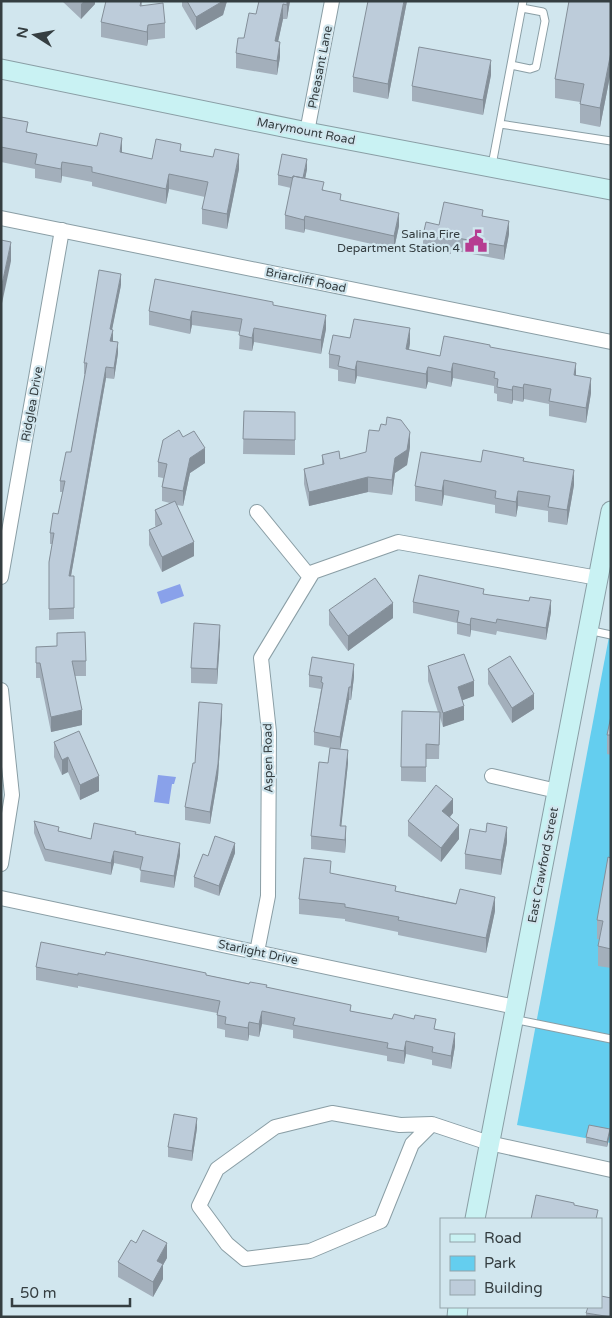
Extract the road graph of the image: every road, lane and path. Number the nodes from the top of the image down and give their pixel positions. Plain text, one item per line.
1 (332, 1) edge
2 (522, 4) edge
3 (511, 65) junction
4 (1, 69) edge
5 (500, 124) junction
6 (307, 132) junction
7 (611, 141) edge
8 (492, 167) junction
9 (611, 190) edge
10 (1, 218) edge
11 (62, 230) junction
12 (611, 342) edge
13 (611, 511) edge
14 (257, 512) dead end
15 (1, 577) edge
16 (310, 577) junction
17 (598, 578) junction
18 (588, 630) junction
19 (611, 635) edge
20 (1, 690) edge
21 (492, 776) dead end
22 (557, 791) junction
23 (1, 864) edge
24 (1, 898) edge
25 (258, 952) junction
26 (514, 1013) junction
27 (611, 1039) edge
28 (432, 1124) junction
29 (489, 1143) junction
30 (611, 1170) edge
31 (475, 1218) edge

1 - 6 street, Pheasant Lane
2 - 3 lane
2 - 3 lane
3 - 5 lane
4 - 6 street, Marymount Road
5 - 7 lane
5 - 8 lane
6 - 8 street, Marymount Road
8 - 9 street, Marymount Road
10 - 11 street, Briarcliff Road
11 - 12 street, Briarcliff Road
11 - 15 street, Ridglea Drive
13 - 17 street, East Crawford Street
14 - 16 street
16 - 17 street
16 - 25 street, Aspen Road
17 - 18 street, East Crawford Street
18 - 19 lane
18 - 22 street, East Crawford Street
20 - 23 street
21 - 22 street
22 - 26 street, East Crawford Street
24 - 25 street, Starlight Drive
25 - 26 street, Starlight Drive
26 - 27 lane
26 - 29 street, East Crawford Street
28 - 28 street
28 - 29 street
29 - 30 street
29 - 31 street, East Crawford Street

